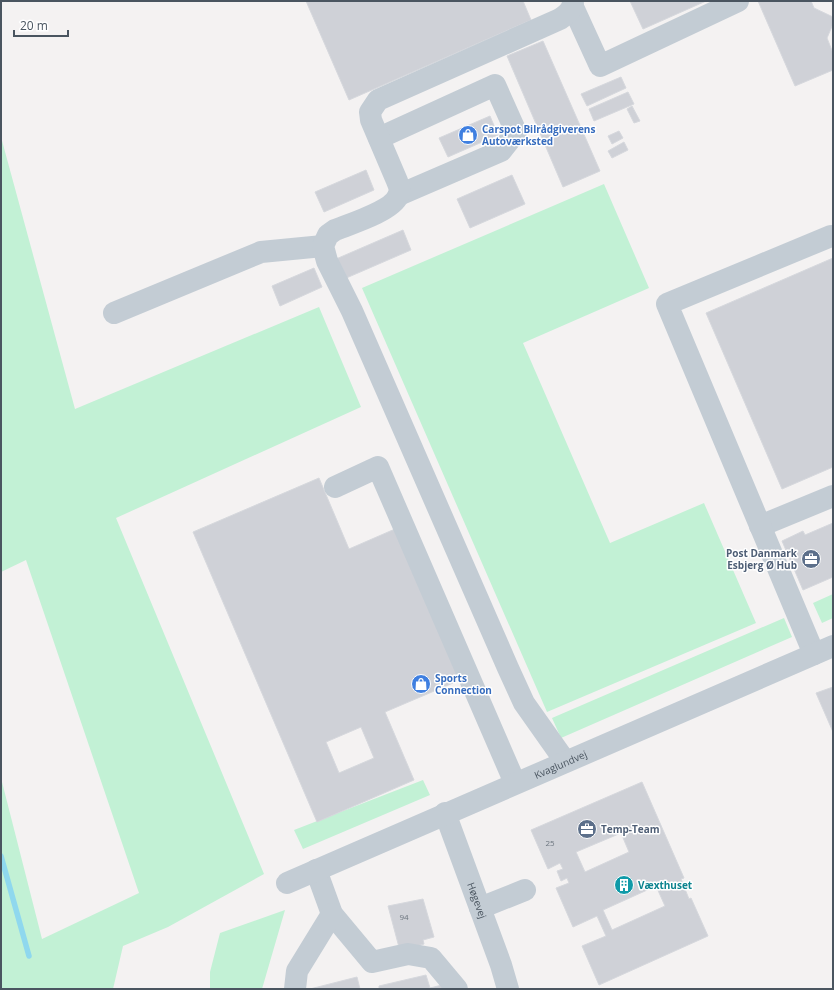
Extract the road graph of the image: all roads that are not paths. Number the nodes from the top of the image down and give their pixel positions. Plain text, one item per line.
1 (738, 1) edge
2 (573, 4) edge
3 (379, 138) junction
4 (399, 195) junction
5 (831, 236) dead end
6 (323, 246) junction
7 (114, 313) dead end
8 (335, 487) dead end
9 (833, 496) edge
10 (760, 526) junction
11 (824, 650) edge
12 (565, 761) junction
13 (515, 783) junction
14 (445, 813) junction
15 (316, 870) junction
16 (287, 883) dead end
17 (525, 890) dead end
18 (480, 908) junction
19 (332, 914) junction
20 (295, 989) edge
21 (457, 989) edge
22 (508, 989) edge

1 - 2 street
2 - 3 street
3 - 4 street
3 - 4 street
4 - 6 street
5 - 10 street
6 - 7 street
6 - 12 street
8 - 13 street
9 - 10 street
10 - 11 street
11 - 12 street, Kvaglundvej
12 - 13 street, Kvaglundvej
13 - 14 street, Kvaglundvej
14 - 15 street, Kvaglundvej
14 - 18 street, Høgevej
15 - 16 street, Kvaglundvej
15 - 19 street
17 - 18 street
18 - 22 street, Høgevej
19 - 20 street
19 - 21 street

